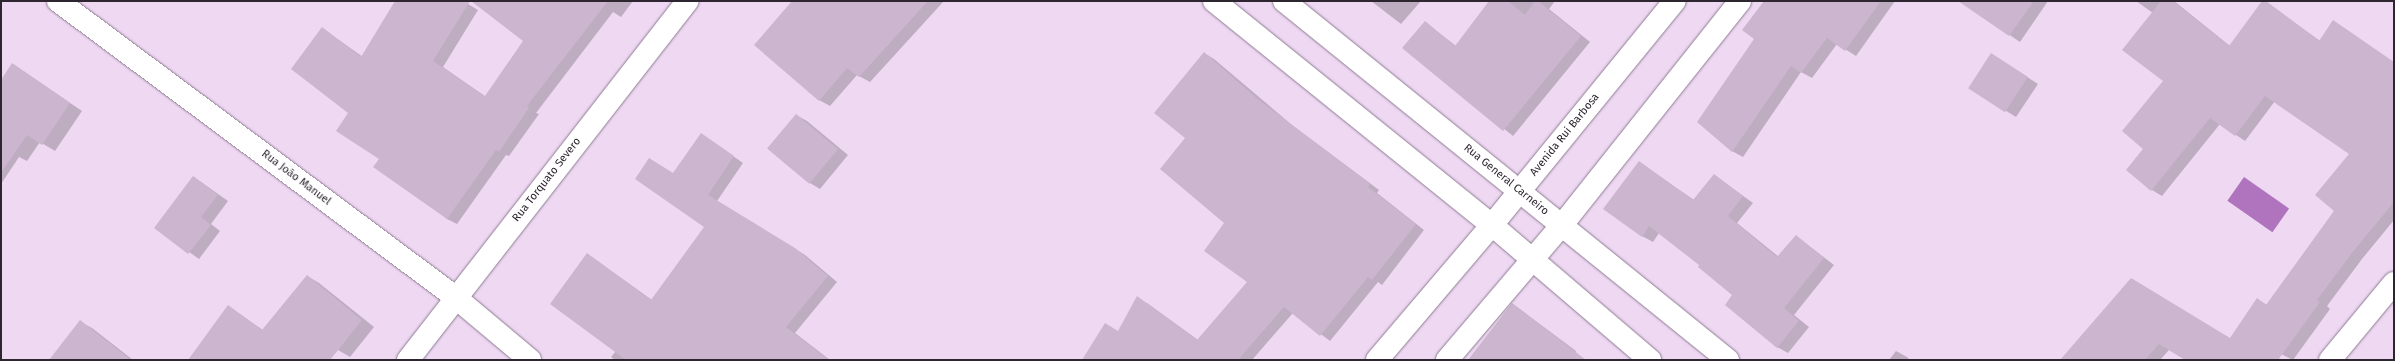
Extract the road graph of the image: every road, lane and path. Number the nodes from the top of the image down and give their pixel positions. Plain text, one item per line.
1 (58, 1) edge
2 (687, 1) edge
3 (1214, 1) edge
4 (1284, 1) edge
5 (1675, 1) edge
6 (1740, 1) edge
7 (1520, 191) junction
8 (1492, 225) junction
9 (1562, 225) junction
10 (1531, 261) junction
11 (2394, 283) edge
12 (455, 297) junction
13 (408, 360) edge
14 (530, 360) edge
15 (1377, 360) edge
16 (1447, 360) edge
17 (1650, 360) edge
18 (1728, 360) edge
19 (2330, 360) edge

1 - 12 street, Rua João Manuel
2 - 12 street, Rua Torquato Severo
3 - 8 street
4 - 7 street, Rua General Carneiro
5 - 7 street, Avenida Rui Barbosa
6 - 9 street
7 - 8 street, Avenida Rui Barbosa
7 - 9 street, Rua General Carneiro
8 - 10 street
8 - 15 street, Avenida Rui Barbosa
9 - 10 street
9 - 18 street, Rua General Carneiro
10 - 16 street
10 - 17 street
11 - 19 street
12 - 13 street, Rua Torquato Severo
12 - 14 street, Rua João Manuel

